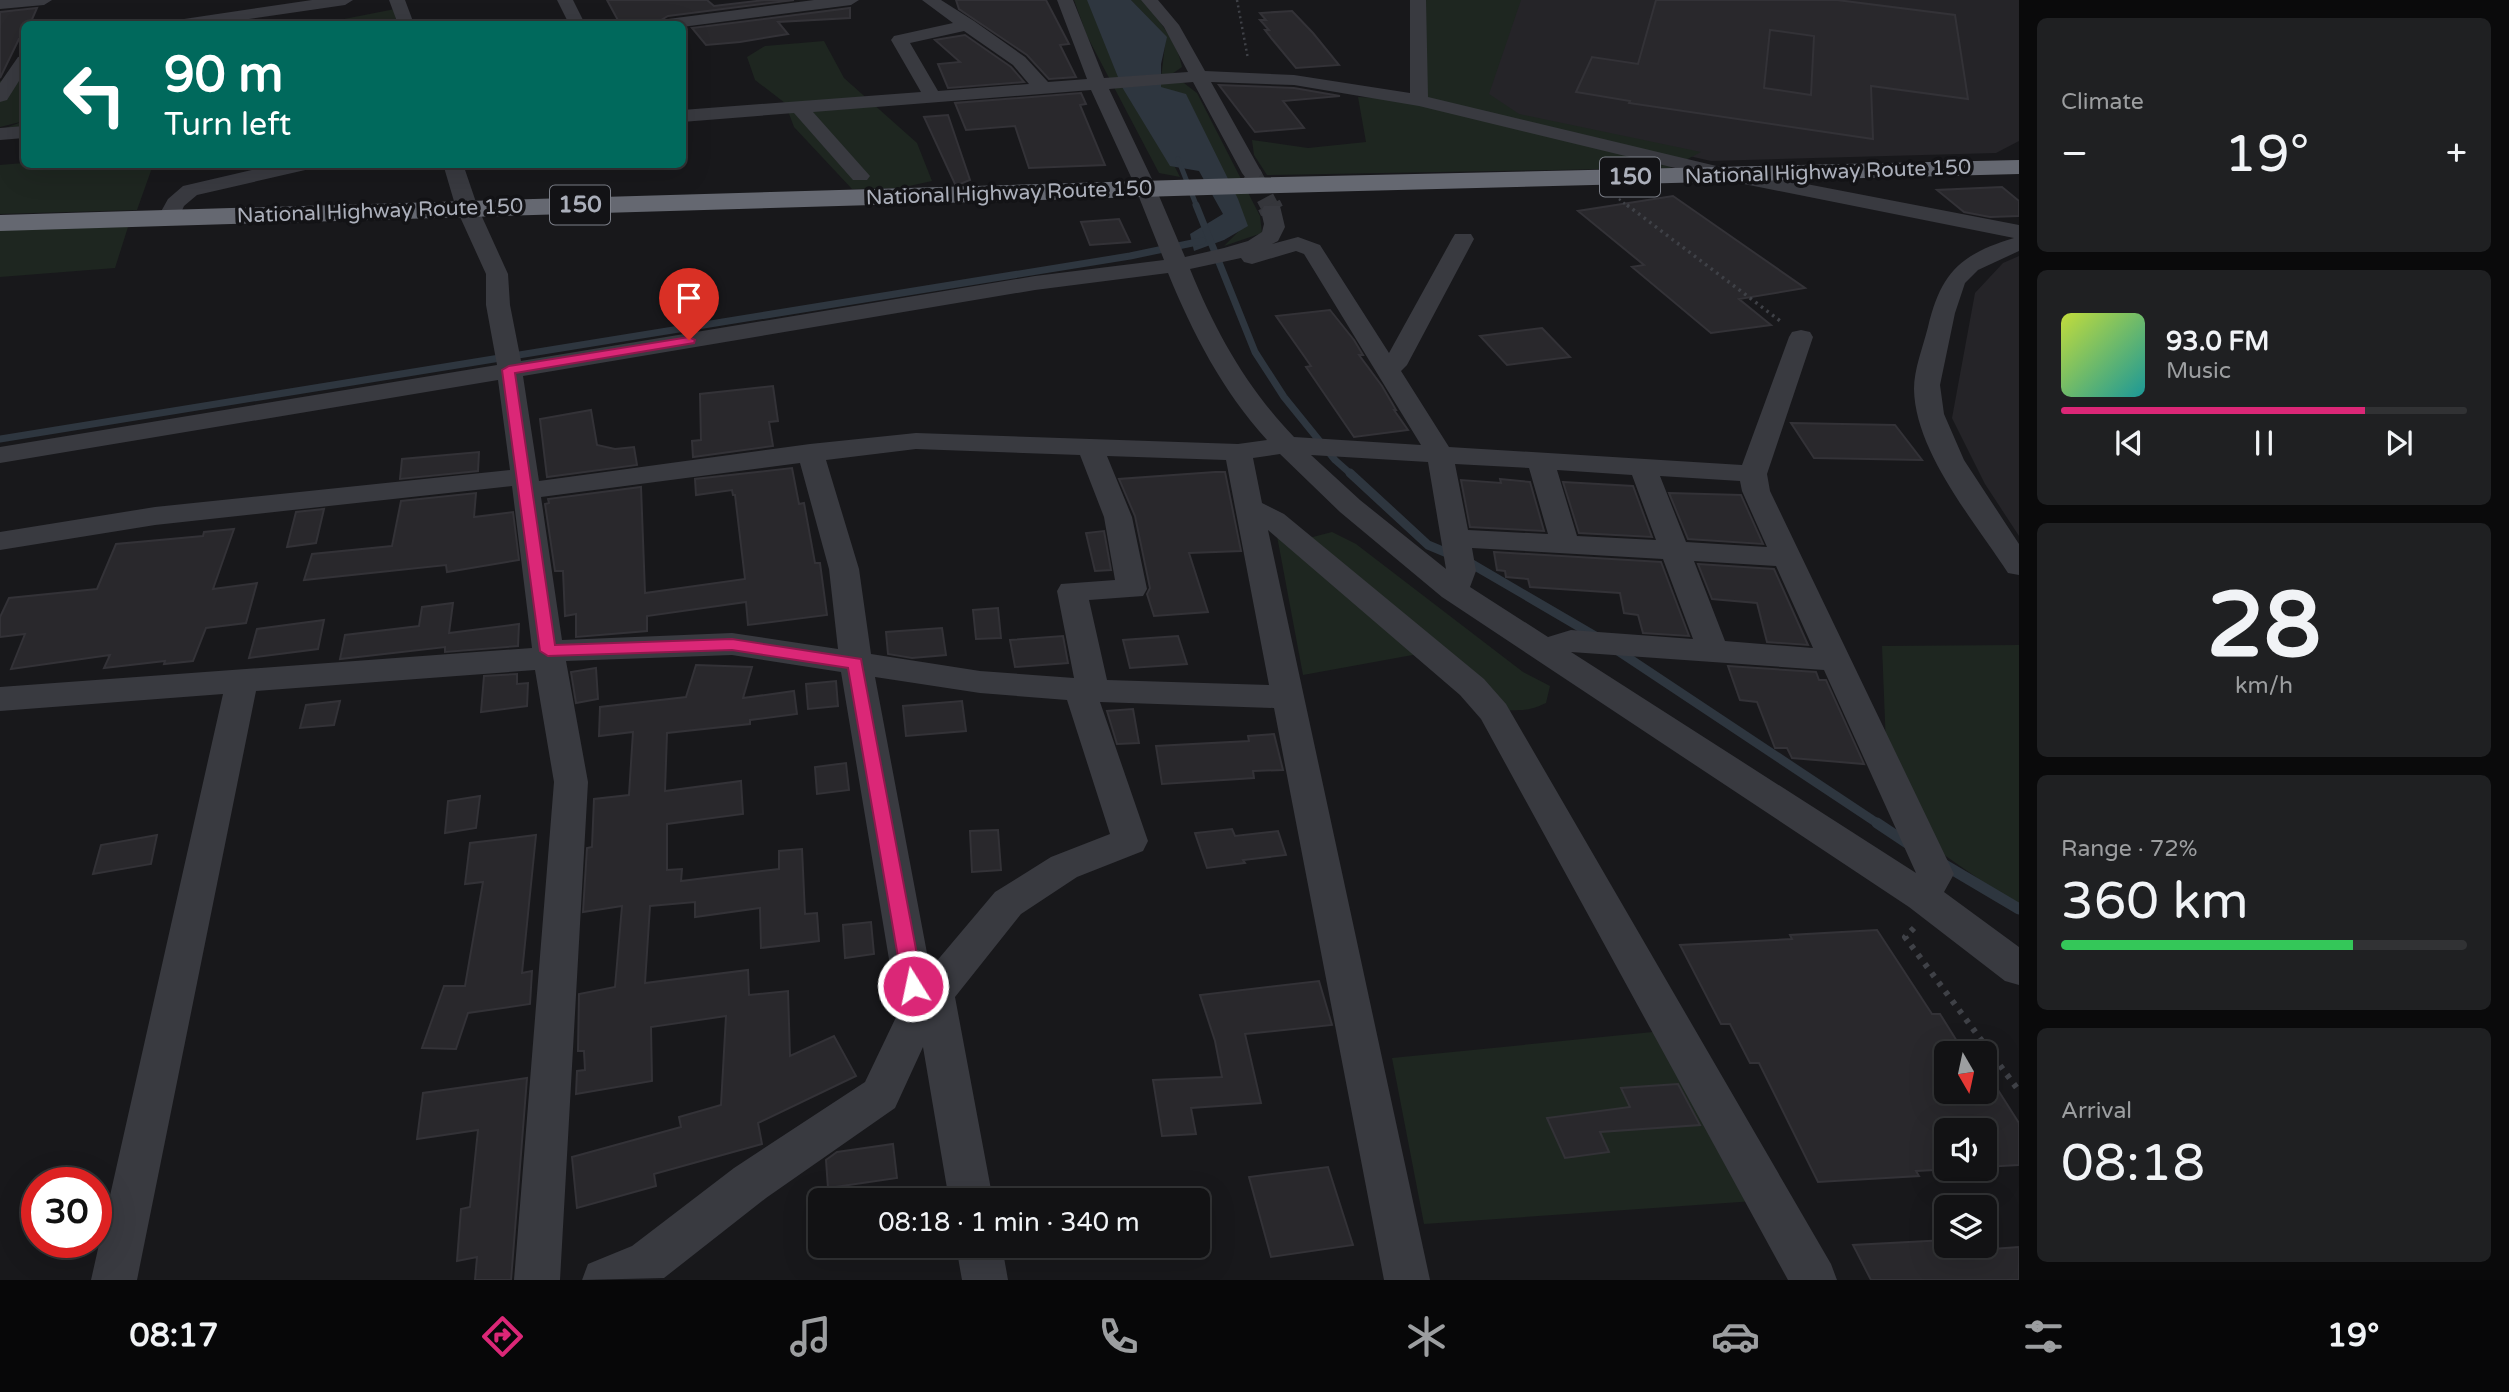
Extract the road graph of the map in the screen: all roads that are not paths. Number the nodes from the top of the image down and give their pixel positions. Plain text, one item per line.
1 (345, 0) edge
2 (397, 0) edge
3 (565, 0) edge
4 (686, 0) edge
5 (851, 0) edge
6 (930, 0) edge
7 (1065, 0) edge
8 (1149, 0) edge
9 (1418, 0) edge
10 (792, 3) edge
11 (0, 4) edge
12 (43, 5) edge
13 (696, 20) junction
14 (204, 21) edge
15 (405, 21) edge
16 (576, 21) edge
17 (686, 21) edge
18 (968, 25) junction
19 (20, 54) edge
20 (1200, 76) junction
21 (1104, 82) junction
22 (1042, 87) junction
23 (0, 96) edge
24 (932, 96) junction
25 (1419, 100) junction
26 (798, 106) junction
27 (686, 116) edge
28 (21, 132) edge
29 (0, 134) edge
30 (2019, 167) edge
31 (289, 168) edge
32 (454, 168) edge
33 (1729, 175) junction
34 (860, 176) dead end
35 (1247, 179) junction
36 (1153, 189) junction
37 (467, 208) junction
38 (1272, 211) tunnel mouth
39 (169, 217) junction
40 (0, 223) edge
41 (2019, 232) edge
42 (1463, 239) dead end
43 (2019, 243) edge
44 (1173, 255) junction
45 (1801, 337) road end
46 (507, 358) junction
47 (1385, 367) junction
48 (1287, 445) junction
49 (1090, 447) junction
50 (810, 452) junction
51 (1238, 452) junction
52 (1440, 454) junction
53 (0, 455) edge
54 (1539, 460) junction
55 (1643, 467) junction
56 (1753, 474) junction
57 (524, 484) junction
58 (1249, 507) junction
59 (1454, 538) junction
60 (0, 541) edge
61 (1565, 544) junction
62 (1674, 550) junction
63 (1786, 556) junction
64 (2019, 566) edge
65 (1453, 590) junction
66 (1545, 650) junction
67 (1713, 651) junction
68 (548, 654) junction
69 (1834, 660) junction
70 (856, 663) junction
71 (242, 681) junction
72 (1086, 690) junction
73 (1288, 697) junction
74 (0, 699) edge
75 (1929, 902) junction
76 (2019, 969) edge
77 (926, 1003) junction
78 (968, 1188) edge
79 (981, 1258) edge
80 (114, 1280) edge
81 (537, 1280) edge
82 (605, 1280) edge
83 (985, 1280) edge
84 (1407, 1280) edge
85 (1814, 1280) edge

1 - 14 street
2 - 15 street
3 - 16 street
4 - 13 street
5 - 10 street
6 - 18 street
7 - 21 street
8 - 20 street
9 - 25 street
10 - 13 street
11 - 12 street
13 - 17 street
18 - 22 street
18 - 24 street
19 - 23 street
20 - 21 street
20 - 25 street
20 - 35 street
21 - 22 street
21 - 36 street
22 - 24 street
24 - 26 street
25 - 33 street
26 - 27 street
26 - 34 street
28 - 29 street
30 - 33 highway, National Highway Route 150 / 150
31 - 39 street
32 - 37 street
33 - 35 highway, National Highway Route 150 / 150
33 - 41 street
35 - 36 highway, National Highway Route 150 / 150
36 - 37 highway, National Highway Route 150 / 150
36 - 44 street
37 - 39 highway, National Highway Route 150 / 150
37 - 46 street
38 - 44 street
39 - 40 highway, National Highway Route 150 / 150
42 - 47 street
43 - 64 street
44 - 46 street
44 - 47 street
44 - 48 street
45 - 56 street
46 - 53 street
46 - 57 street
47 - 52 street
48 - 51 street
48 - 52 street
48 - 65 street
49 - 50 street
49 - 51 street
49 - 72 street
50 - 57 street
50 - 70 street
51 - 58 street
52 - 54 street
52 - 59 street
54 - 55 street
54 - 61 street
55 - 56 street
55 - 62 street
56 - 63 street
57 - 60 street
57 - 68 street
58 - 73 street
58 - 85 street
59 - 61 street
59 - 65 street
61 - 62 street
62 - 63 street
62 - 67 street
63 - 69 street
65 - 66 street
66 - 67 street
66 - 75 street
67 - 69 street
68 - 70 street
68 - 71 street
68 - 81 street
69 - 75 street
70 - 72 street
70 - 77 street
71 - 74 street
71 - 80 street
72 - 73 street
72 - 77 street
73 - 84 street
75 - 76 street
77 - 78 street
77 - 82 street
79 - 83 street

